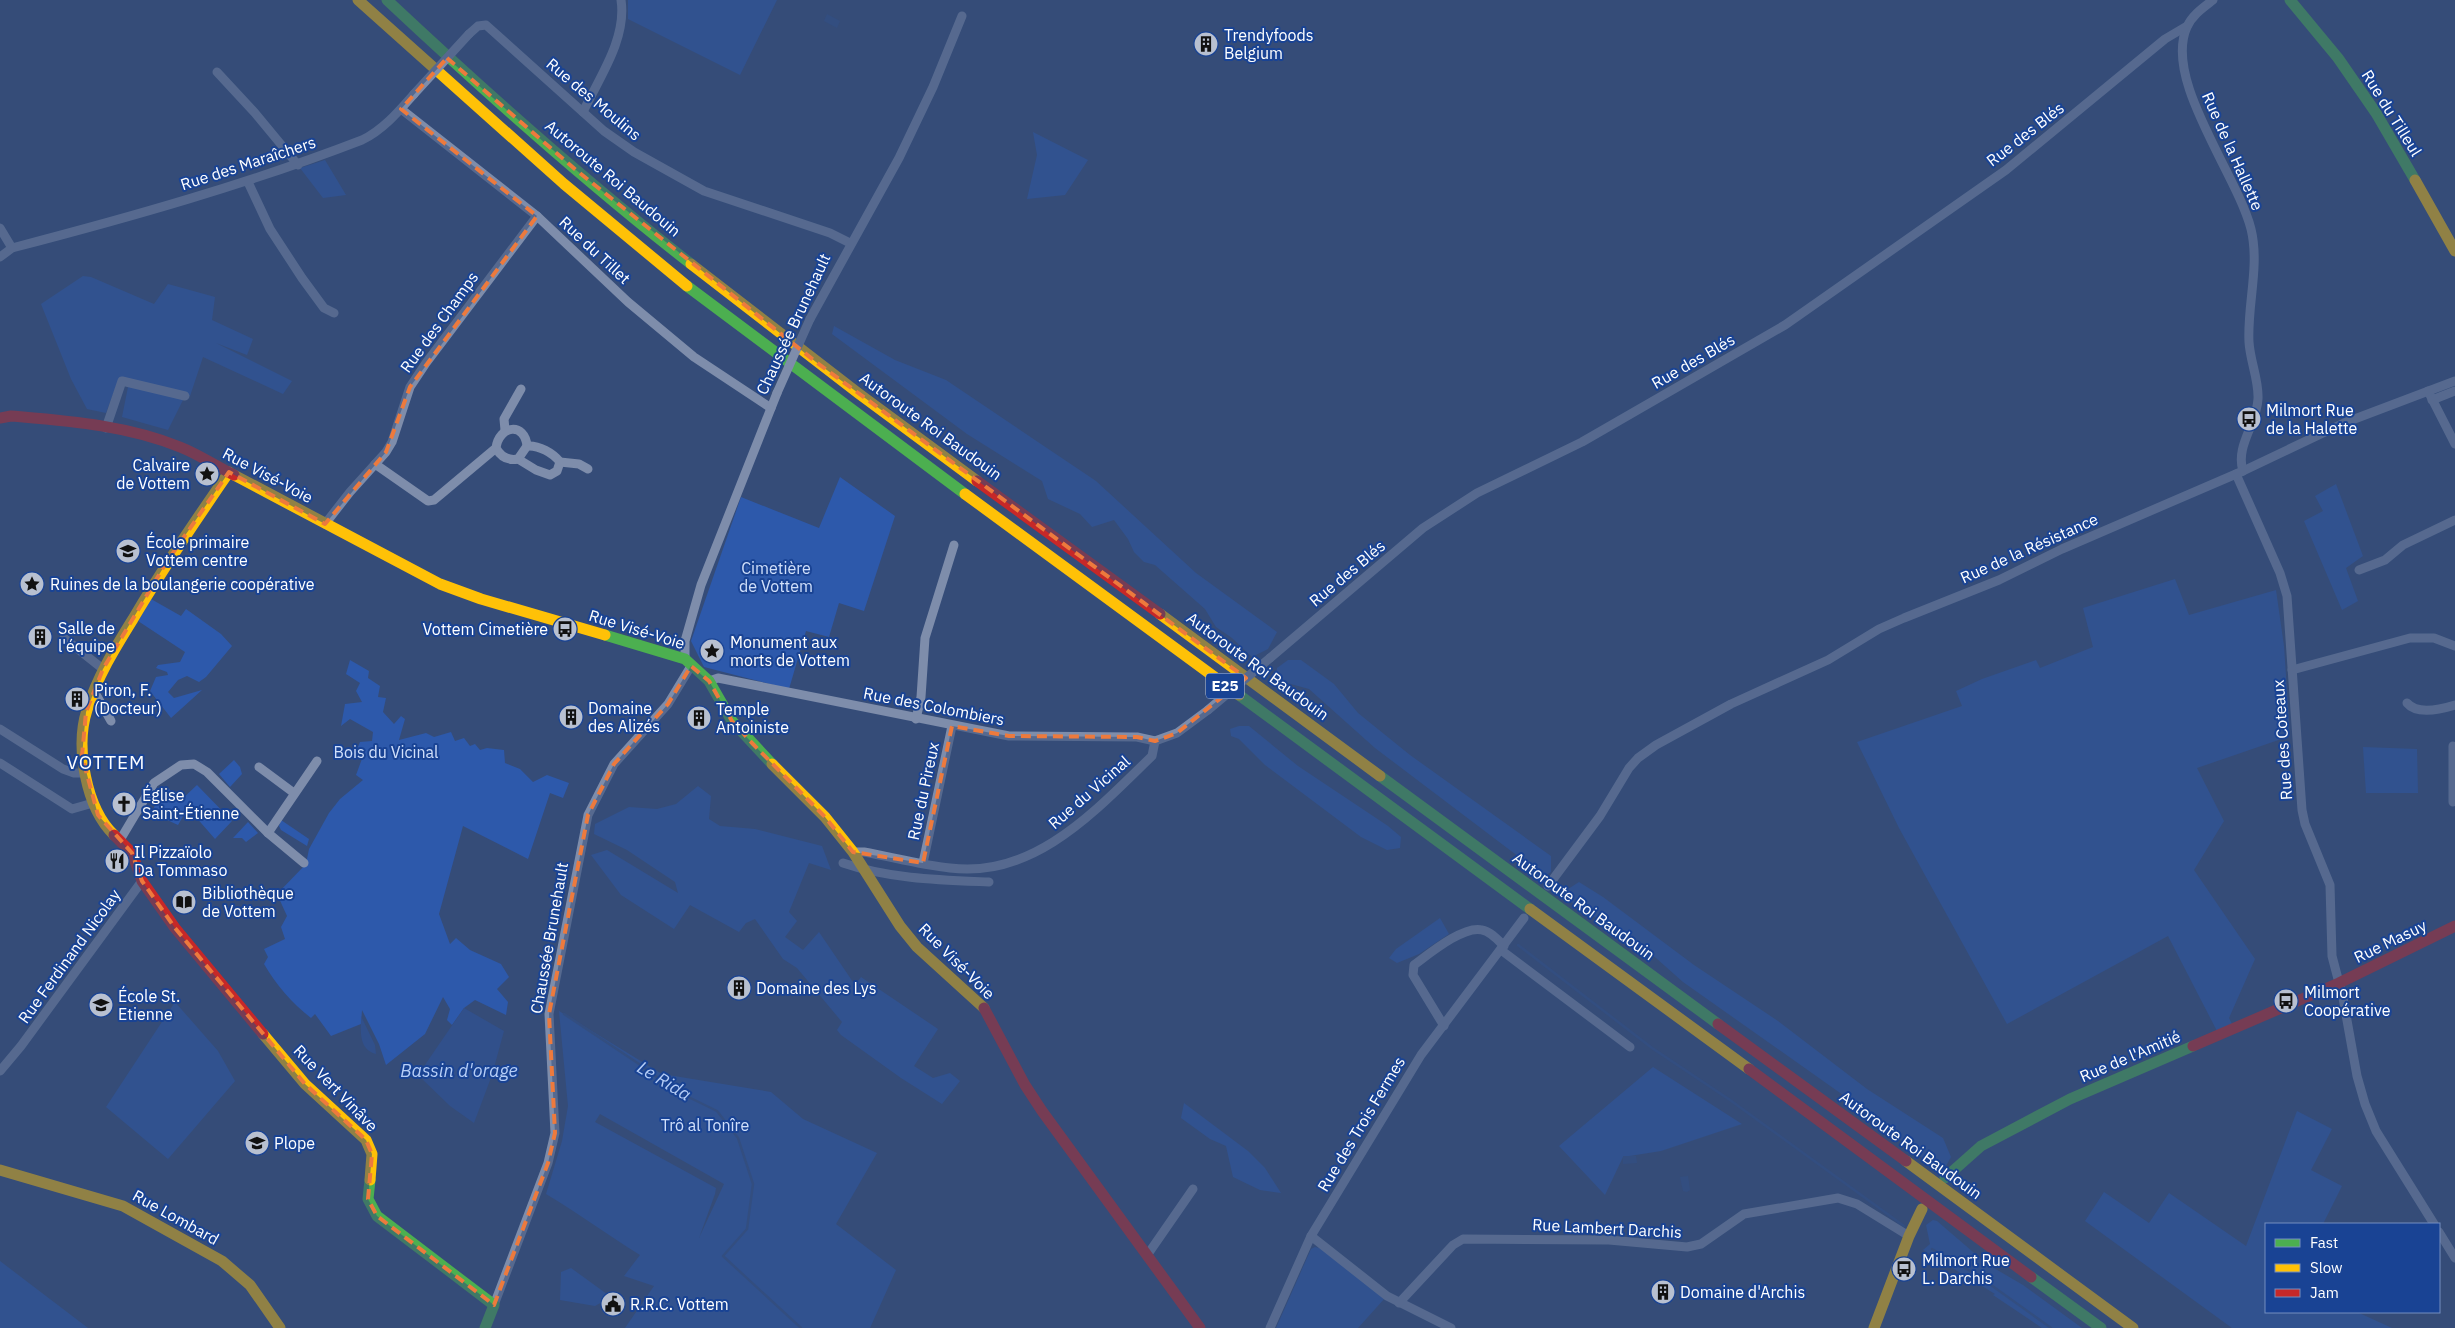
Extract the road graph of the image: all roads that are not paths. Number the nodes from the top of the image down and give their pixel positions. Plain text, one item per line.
1 (358, 0) edge
2 (388, 0) edge
3 (621, 0) edge
4 (2213, 0) edge
5 (2290, 0) edge
6 (962, 16) dead end
7 (2187, 26) junction
8 (469, 34) joint
9 (217, 72) dead end
10 (401, 108) junction
11 (583, 112) junction
12 (298, 164) junction
13 (248, 182) junction
14 (537, 216) junction
15 (0, 228) edge
16 (850, 243) junction
17 (12, 248) junction
18 (2455, 251) edge
19 (0, 257) edge
20 (334, 313) dead end
21 (2455, 380) edge
22 (521, 389) dead end
23 (2455, 391) edge
24 (185, 396) dead end
25 (2430, 396) junction
26 (771, 408) junction
27 (0, 418) edge
28 (106, 428) junction
29 (506, 430) junction
30 (2455, 444) edge
31 (527, 446) junction
32 (496, 448) junction
33 (518, 459) junction
34 (560, 462) junction
35 (376, 464) junction
36 (588, 469) dead end
37 (229, 472) junction
38 (2239, 472) junction
39 (2455, 520) edge
40 (325, 524) junction
41 (954, 545) dead end
42 (2359, 570) dead end
43 (64, 638) dead end
44 (2455, 646) edge
45 (688, 663) junction
46 (103, 669) junction
47 (2292, 670) junction
48 (709, 680) junction
49 (94, 691) junction
50 (2407, 703) dead end
51 (2455, 705) edge
52 (916, 718) junction
53 (111, 721) dead end
54 (952, 726) junction
55 (0, 729) edge
56 (1155, 742) junction
57 (2453, 746) dead end
58 (317, 761) dead end
59 (0, 763) edge
60 (259, 767) dead end
61 (84, 773) junction
62 (2454, 781) edge
63 (294, 793) junction
64 (2453, 802) dead end
65 (93, 803) junction
66 (268, 833) junction
67 (120, 840) junction
68 (853, 852) junction
69 (304, 863) dead end
70 (843, 863) dead end
71 (923, 863) junction
72 (866, 871) junction
73 (142, 881) junction
74 (989, 882) dead end
75 (1548, 886) dead end
76 (1524, 918) dead end
77 (2455, 926) edge
78 (1503, 948) junction
79 (2339, 984) junction
80 (1444, 1026) junction
81 (1630, 1047) dead end
82 (0, 1071) edge
83 (0, 1170) edge
84 (1946, 1178) dead end
85 (1193, 1189) dead end
86 (1922, 1210) dead end
87 (2433, 1223) edge
88 (2440, 1234) edge
89 (1311, 1236) junction
90 (1909, 1236) junction
91 (1148, 1254) junction
92 (2455, 1258) edge
93 (1399, 1303) junction
94 (494, 1305) junction
95 (280, 1328) edge
96 (485, 1328) edge
97 (1200, 1328) edge
98 (1270, 1328) edge
99 (1451, 1328) edge
100 (1874, 1328) edge
101 (2101, 1328) edge
102 (2133, 1328) edge

1 - 101 main road, E25
2 - 102 main road, Autoroute Roi Baudouin / E25
3 - 11 street
4 - 7 street
5 - 18 main road, Rue du Tilleul
6 - 16 street, Chaussée Brunehault
7 - 38 street, Rue de la Hallette
7 - 56 street, Rue des Blés, bridge
8 - 10 street, Rue des Maraîchers, bridge
8 - 11 street, Rue des Moulins
9 - 12 street
10 - 12 street, Rue des Maraîchers
10 - 14 street, Rue du Tillet
11 - 16 street, Rue des Moulins
12 - 13 street, Rue des Maraîchers
13 - 17 street, Rue des Maraîchers
13 - 20 street
14 - 26 street, Rue du Tillet
14 - 35 street, Rue des Champs
15 - 17 street
16 - 26 street, Chaussée Brunehault, bridge
17 - 19 street, Rue des Maraîchers
21 - 25 street, Rue de la Résistance
22 - 29 street
23 - 25 street
24 - 28 street
25 - 30 street
25 - 38 street, Rue de la Résistance
26 - 45 street, Chaussée Brunehault
27 - 28 main road, Rue Visé-Voie
28 - 37 main road, Rue Visé-Voie
29 - 31 street
29 - 32 street
31 - 33 street
31 - 34 street
32 - 33 street
32 - 35 street
33 - 34 street
34 - 36 street
35 - 40 street, Rue des Champs
37 - 40 main road, Rue Visé-Voie
37 - 46 main road, Rue Vert Vinâve
38 - 47 street, Rue des Coteaux
38 - 75 street, Rue de la Résistance
39 - 42 street
40 - 45 main road, Rue Visé-Voie
41 - 52 street
43 - 46 street
44 - 47 street
45 - 48 main road, Rue Visé-Voie
45 - 94 street, Chaussée Brunehault
46 - 49 main road, Rue Vert Vinâve
47 - 79 street, Rue des Coteaux
48 - 52 street, Rue des Colombiers
48 - 68 main road, Rue Visé-Voie
49 - 53 street
49 - 61 main road, Rue Vert Vinâve
50 - 51 street
52 - 54 street, Rue des Colombiers
54 - 56 street, Rue des Colombiers
54 - 71 street, Rue du Pireux
55 - 61 street
56 - 71 street, Rue du Vicinal
57 - 62 street
58 - 63 street
59 - 65 street
60 - 63 street
61 - 65 main road, Rue Vert Vinâve
62 - 64 street
63 - 66 street
65 - 67 main road, Rue Vert Vinâve
66 - 67 street
66 - 69 street
67 - 73 main road, Rue Vert Vinâve
68 - 71 street, Rue du Vicinal
68 - 72 main road, Rue Visé-Voie
70 - 72 street
72 - 74 street
72 - 91 main road, Rue Visé-Voie
73 - 82 street, Rue Ferdinand Nicolay
73 - 94 main road, Rue Vert Vinâve
76 - 78 street, Rue des Trois Fermes
77 - 79 main road, Rue Masuy
78 - 80 street, Rue des Trois Fermes
78 - 80 street
78 - 81 street
79 - 84 main road, Rue de l'Amitié
79 - 87 street, Rue des Coteaux
80 - 89 street, Rue des Trois Fermes
83 - 95 main road, Rue Lombard
85 - 91 street
86 - 90 main road
88 - 92 street
89 - 93 street
89 - 98 street, Rue des Trois Fermes
90 - 93 street, Rue Lambert Darchis
90 - 100 main road
91 - 97 main road, Rue Visé-Voie
93 - 99 street
94 - 96 main road, Chaussée Brunehault

